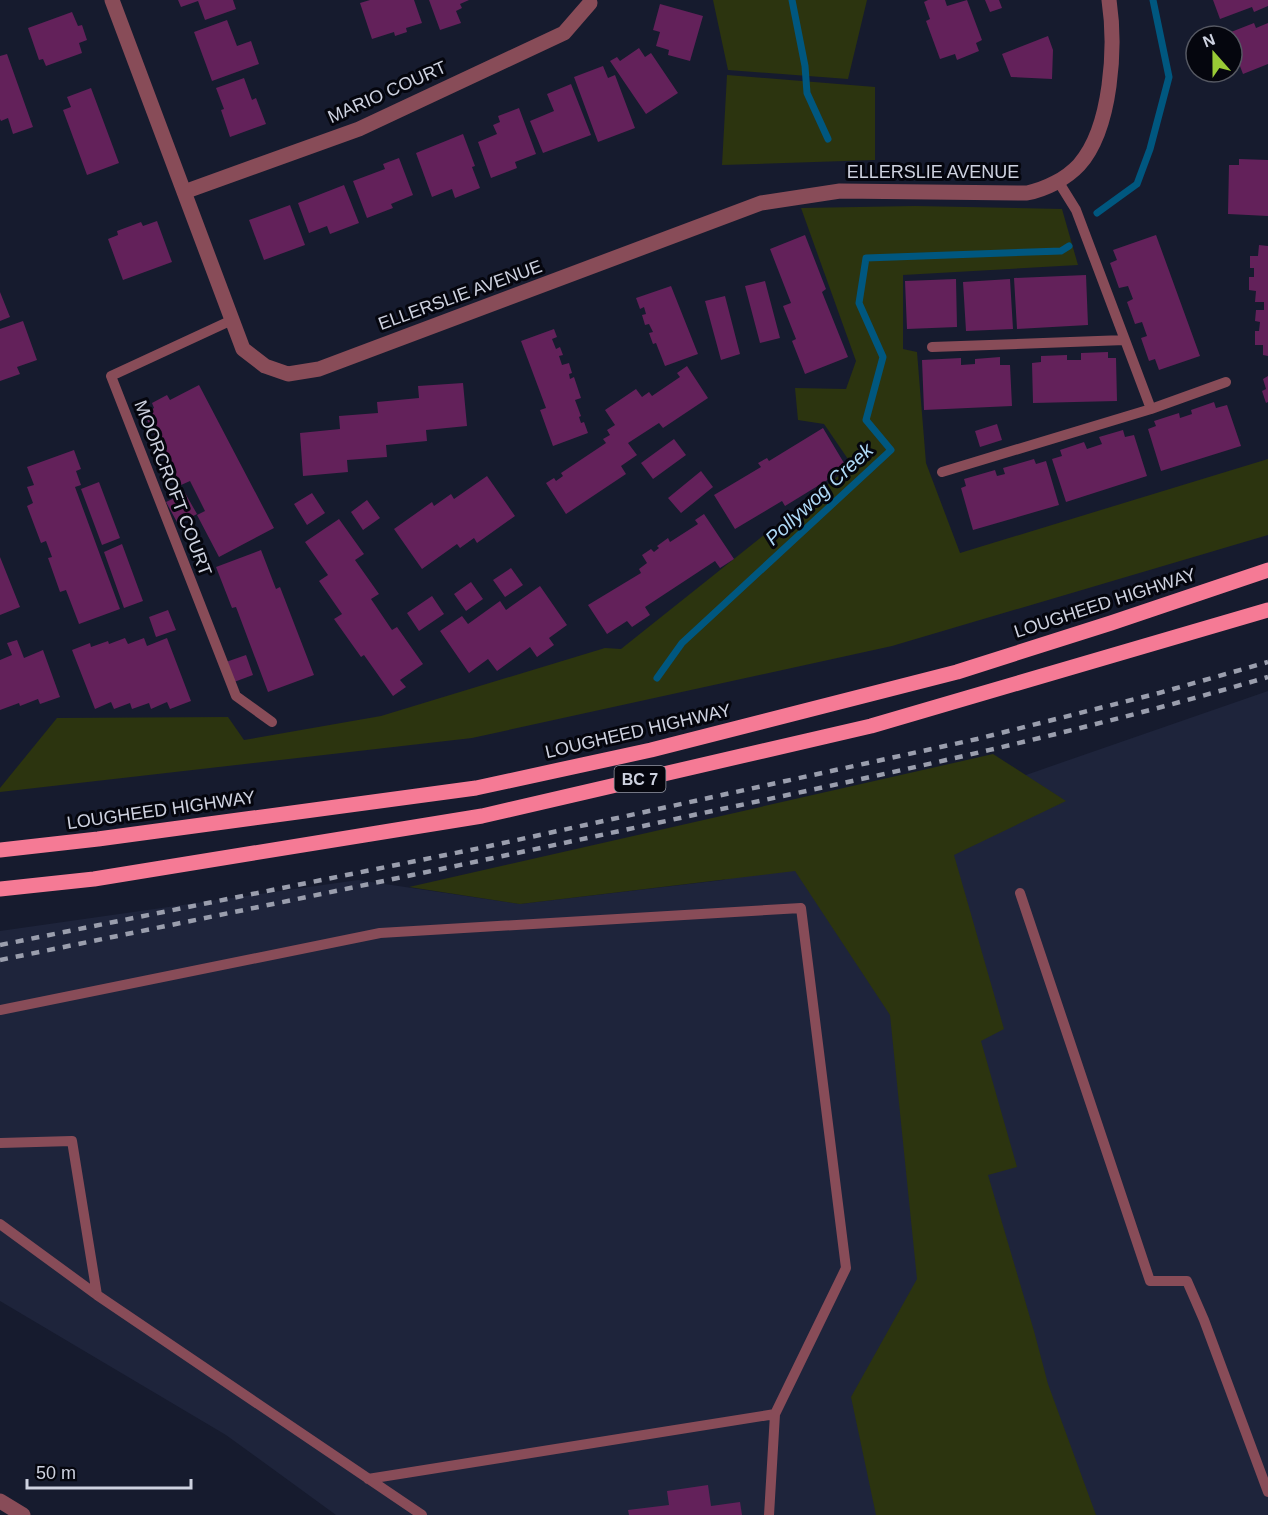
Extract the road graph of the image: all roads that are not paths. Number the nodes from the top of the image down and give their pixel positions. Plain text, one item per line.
1 (112, 0) edge
2 (1109, 0) edge
3 (590, 1) edge
4 (1058, 181) junction
5 (184, 192) junction
6 (232, 320) junction
7 (1125, 340) junction
8 (932, 348) dead end
9 (1226, 382) dead end
10 (1151, 409) junction
11 (942, 472) dead end
12 (1268, 570) edge
13 (1268, 610) edge
14 (272, 722) dead end
15 (0, 850) edge
16 (0, 888) edge
17 (1020, 893) dead end
18 (0, 1010) edge
19 (0, 1143) edge
20 (0, 1224) edge
21 (97, 1295) junction
22 (775, 1414) junction
23 (368, 1479) junction
24 (1268, 1492) edge
25 (0, 1501) edge
26 (23, 1515) edge
27 (422, 1515) edge
28 (769, 1515) edge

1 - 5 street, ELLERSLIE AVENUE
2 - 4 street, ELLERSLIE AVENUE
3 - 5 street, MARIO COURT
4 - 6 street, ELLERSLIE AVENUE
4 - 7 lane
5 - 6 street, ELLERSLIE AVENUE
6 - 14 lane, MOORCROFT COURT
7 - 8 lane
7 - 10 lane
9 - 10 lane
10 - 11 lane
12 - 15 main road, LOUGHEED HIGHWAY / BC 7
13 - 16 main road, BC 7
17 - 24 lane
18 - 22 lane
19 - 21 lane
20 - 21 lane
21 - 23 lane
22 - 23 lane
22 - 28 lane
23 - 27 lane
25 - 26 street

